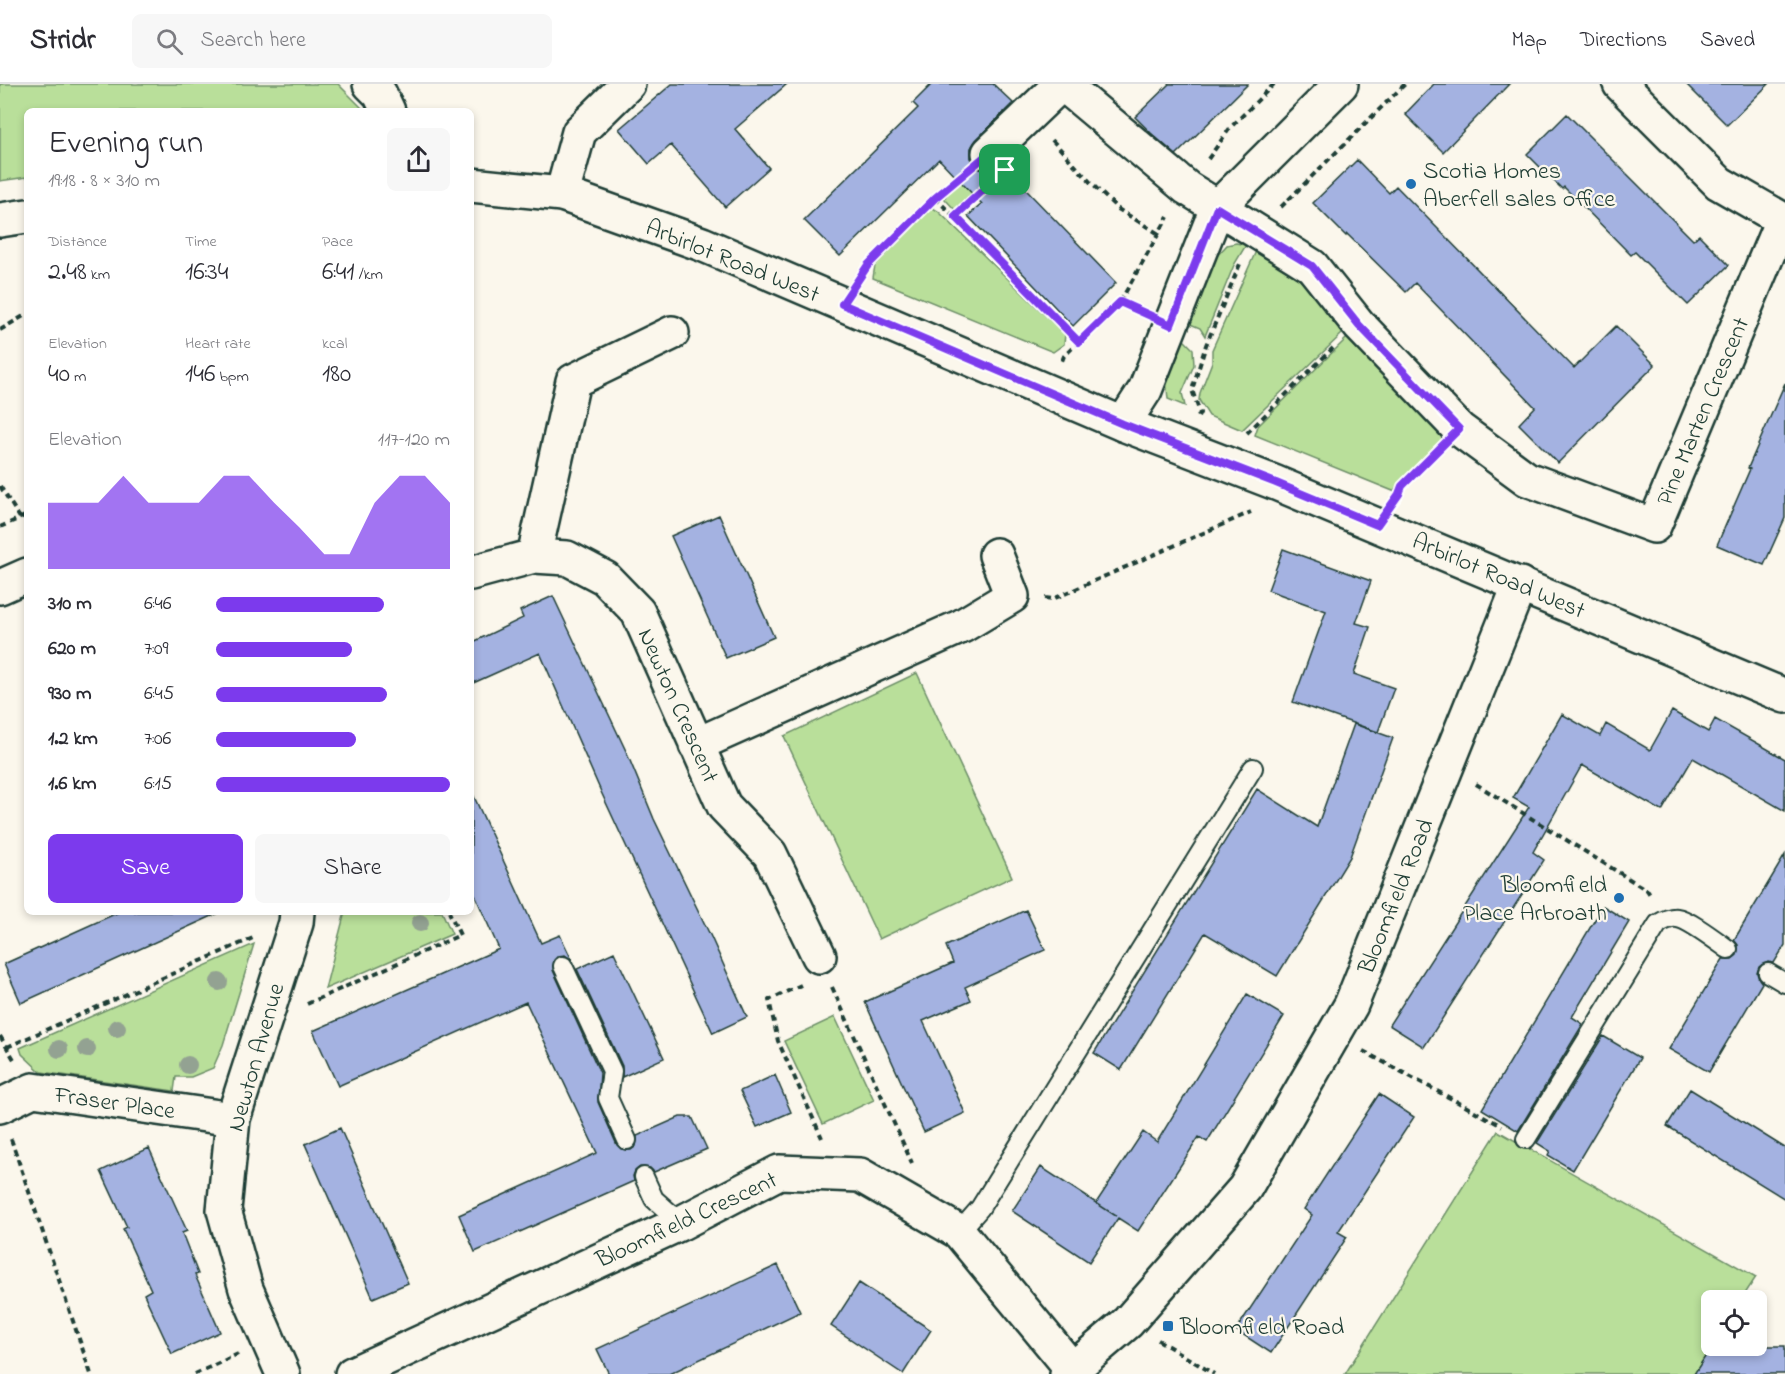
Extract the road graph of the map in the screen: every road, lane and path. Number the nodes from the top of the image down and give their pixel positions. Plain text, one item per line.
1 (370, 84) edge
2 (628, 84) edge
3 (1062, 84) edge
4 (1341, 84) edge
5 (1620, 84) edge
6 (387, 108) edge
7 (1045, 131) dead end
8 (989, 153) junction
9 (474, 185) edge
10 (562, 194) junction
11 (935, 198) junction
12 (1217, 208) junction
13 (24, 216) edge
14 (955, 216) junction
15 (0, 219) edge
16 (1784, 221) edge
17 (1159, 234) dead end
18 (842, 304) junction
19 (24, 316) edge
20 (1171, 325) junction
21 (1359, 325) junction
22 (0, 330) edge
23 (672, 333) dead end
24 (1079, 342) junction
25 (1206, 345) dead end
26 (1048, 392) junction
27 (1123, 424) junction
28 (1459, 429) junction
29 (1227, 464) junction
30 (1276, 483) junction
31 (0, 486) edge
32 (24, 516) edge
33 (20, 518) junction
34 (1377, 525) junction
35 (0, 527) edge
36 (996, 555) dead end
37 (534, 556) junction
38 (474, 572) edge
39 (24, 576) edge
40 (1520, 584) junction
41 (0, 587) edge
42 (1012, 596) junction
43 (1785, 696) edge
44 (696, 745) junction
45 (1253, 768) dead end
46 (1476, 784) dead end
47 (296, 915) edge
48 (450, 915) edge
49 (1666, 920) junction
50 (1728, 949) dead end
51 (822, 965) junction
52 (563, 966) dead end
53 (1768, 973) dead end
54 (1785, 983) edge
55 (263, 1025) junction
56 (7, 1047) dead end
57 (1371, 1055) dead end
58 (0, 1106) edge
59 (233, 1119) junction
60 (11, 1139) dead end
61 (627, 1140) dead end
62 (1526, 1140) joint
63 (832, 1174) junction
64 (644, 1177) dead end
65 (910, 1204) junction
66 (681, 1223) junction
67 (959, 1232) junction
68 (1128, 1322) junction
69 (268, 1340) junction
70 (1070, 1371) edge
71 (91, 1374) edge
72 (195, 1374) edge
73 (283, 1374) edge
74 (352, 1374) edge
75 (1214, 1374) edge

1 - 6 street
2 - 10 street
3 - 8 street
3 - 12 street, Pine Marten Crescent
4 - 12 street
5 - 16 street
7 - 17 path
8 - 11 path
8 - 14 path
9 - 10 street, Arbirlot Road West
10 - 18 street, Arbirlot Road West
11 - 14 path
11 - 18 path
12 - 20 street
12 - 21 street, Pine Marten Crescent
13 - 15 street
14 - 24 path
16 - 28 street, Pine Marten Crescent
18 - 26 street, Arbirlot Road West
19 - 22 path
20 - 24 path
20 - 25 path
20 - 27 street
21 - 28 street, Pine Marten Crescent
21 - 29 path
23 - 37 street
24 - 26 path
26 - 27 street, Arbirlot Road West
27 - 29 street, Arbirlot Road West
28 - 34 path
29 - 30 street, Arbirlot Road West
30 - 34 street, Arbirlot Road West
30 - 42 path
31 - 33 path
32 - 33 path
33 - 35 path
34 - 40 street, Arbirlot Road West
36 - 42 street
37 - 38 street, Newton Crescent
37 - 44 street, Newton Crescent
39 - 41 street
40 - 43 street, Arbirlot Road West
40 - 68 street, Bloomfield Road
42 - 44 street
44 - 51 street, Newton Crescent
45 - 67 lane
46 - 49 path
47 - 55 street, Newton Avenue
47 - 56 path
48 - 55 path
49 - 50 lane
49 - 62 lane
51 - 63 path
51 - 65 path
52 - 61 lane
53 - 54 lane
55 - 59 street, Newton Avenue
57 - 62 path
58 - 59 street, Fraser Place
59 - 69 street, Newton Avenue
60 - 71 path
63 - 65 street, Bloomfield Crescent
63 - 66 street, Bloomfield Crescent
64 - 66 lane
65 - 67 street, Bloomfield Crescent
66 - 74 street, Bloomfield Crescent
67 - 70 street, Bloomfield Crescent
68 - 70 street, Bloomfield Road
68 - 75 path
69 - 72 path
69 - 73 street, Newton Avenue

